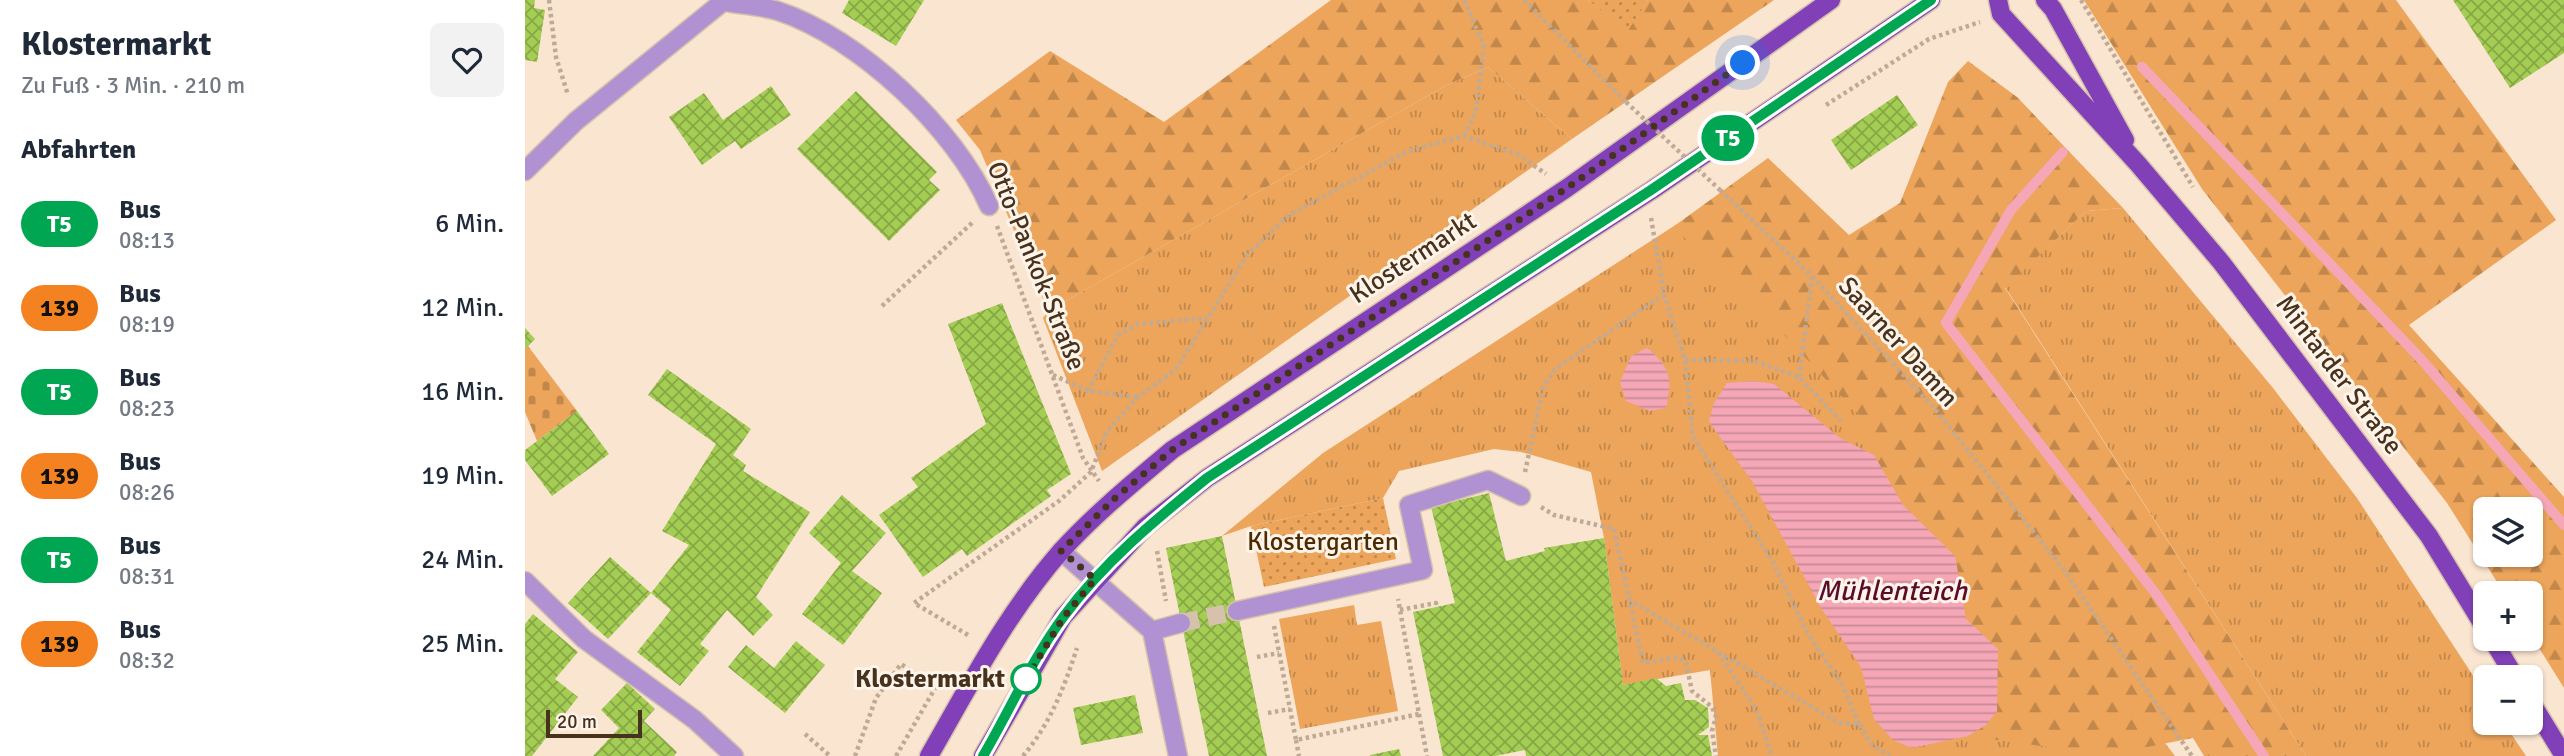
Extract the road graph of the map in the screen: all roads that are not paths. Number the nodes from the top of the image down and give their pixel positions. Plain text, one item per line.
1 (1831, 0) edge
2 (1931, 0) edge
3 (1998, 0) edge
4 (2045, 0) edge
5 (725, 1) edge
6 (2138, 164) junction
7 (525, 171) edge
8 (989, 206) road end
9 (1521, 496) road end
10 (1061, 551) junction
11 (1095, 579) junction
12 (525, 581) edge
13 (2473, 608) edge
14 (1237, 611) tunnel mouth
15 (1181, 623) tunnel mouth
16 (1152, 631) junction
17 (2543, 722) edge
18 (734, 756) edge
19 (929, 756) edge
20 (983, 756) edge
21 (1178, 756) edge
22 (2564, 756) edge

1 - 10 main road, Klostermarkt
2 - 11 main road
3 - 6 main road, Mintarder Straße
4 - 6 main road, Mintarder Straße
5 - 7 street
5 - 8 street, Otto-Pankok-Straße
6 - 13 main road, Mintarder Straße
9 - 14 street
10 - 11 street
10 - 19 main road, Klostermarkt
11 - 16 street
11 - 20 main road
12 - 18 street
15 - 16 street
16 - 21 street
17 - 22 main road

